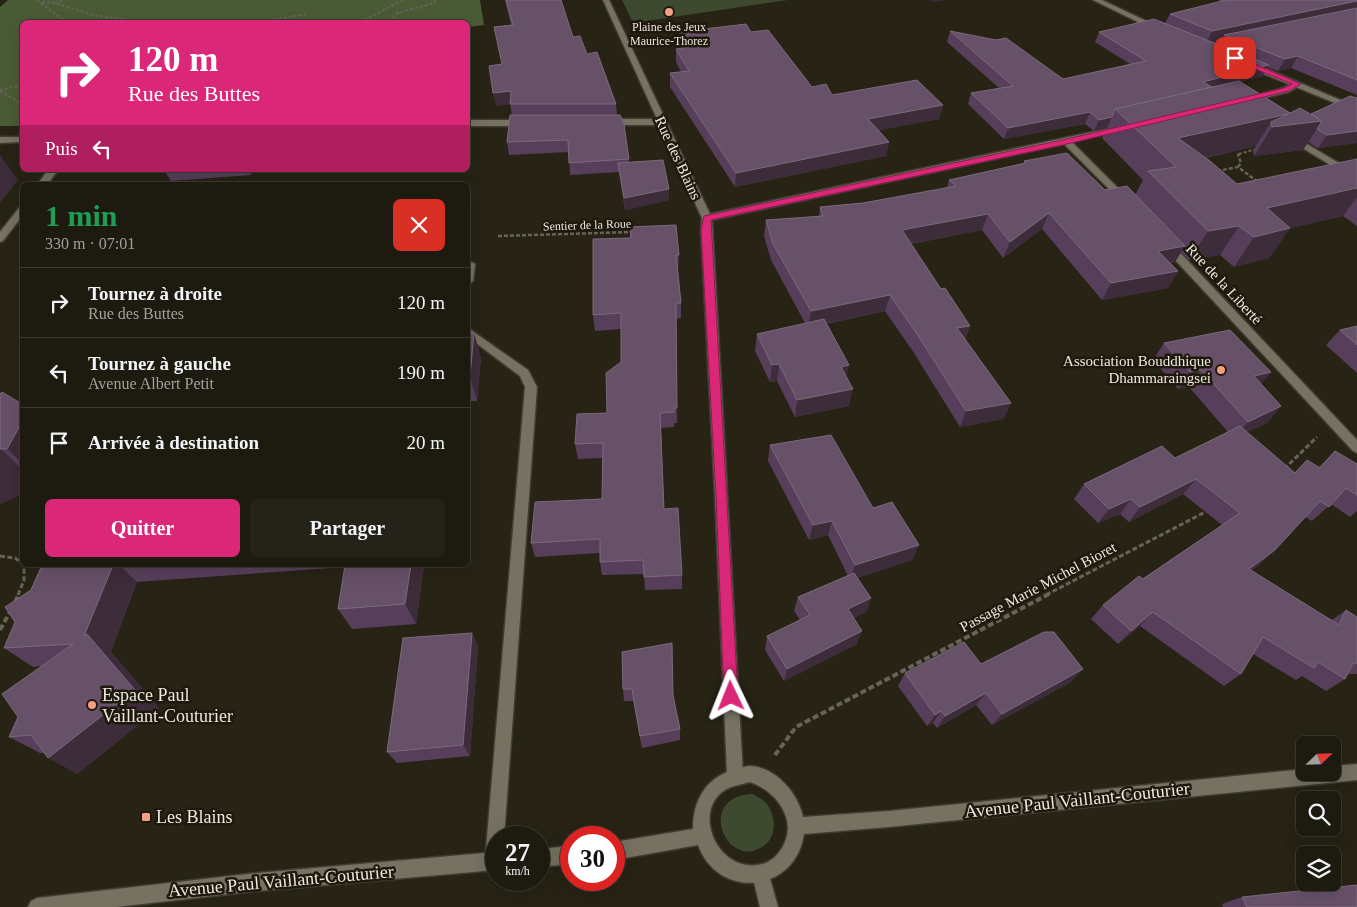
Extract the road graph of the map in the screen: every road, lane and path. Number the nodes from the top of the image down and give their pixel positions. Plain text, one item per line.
1 (37, 0) edge
2 (66, 0) edge
3 (404, 0) edge
4 (436, 0) edge
5 (606, 0) edge
6 (1096, 0) edge
7 (42, 2) junction
8 (55, 4) junction
9 (307, 14) dead end
10 (64, 20) edge
11 (129, 20) edge
12 (271, 20) edge
13 (364, 20) edge
14 (392, 20) edge
15 (1161, 30) edge
16 (1238, 60) edge
17 (1298, 84) junction
18 (20, 85) edge
19 (0, 90) edge
20 (20, 103) edge
21 (1244, 107) edge
22 (1357, 110) edge
23 (596, 122) edge
24 (662, 122) junction
25 (470, 123) edge
26 (537, 123) edge
27 (1132, 126) edge
28 (1286, 134) edge
29 (0, 140) edge
30 (20, 140) edge
31 (1067, 142) junction
32 (1260, 148) edge
33 (1238, 167) junction
34 (52, 172) edge
35 (1210, 173) edge
36 (1357, 178) edge
37 (44, 182) edge
38 (1263, 186) edge
39 (1133, 209) edge
40 (20, 213) edge
41 (707, 218) junction
42 (636, 232) edge
43 (498, 236) dead end
44 (1159, 237) edge
45 (1, 238) edge
46 (470, 333) edge
47 (1332, 422) junction
48 (1357, 448) edge
49 (1280, 473) edge
50 (1212, 509) edge
51 (0, 556) edge
52 (20, 562) edge
53 (23, 567) edge
54 (6, 618) junction
55 (0, 622) edge
56 (0, 630) edge
57 (1357, 772) edge
58 (736, 775) junction
59 (760, 776) junction
60 (498, 826) edge
61 (796, 826) junction
62 (702, 836) junction
63 (625, 848) edge
64 (485, 862) edge
65 (761, 874) junction
66 (37, 907) edge
67 (769, 907) edge

1 - 7 path
2 - 8 path
3 - 13 path
4 - 14 path
5 - 24 street, Rue des Blains
6 - 15 street
7 - 8 path
7 - 10 path
8 - 11 path
9 - 12 path
16 - 17 street
17 - 21 street
17 - 22 street
18 - 19 path
19 - 20 path
23 - 24 street
24 - 41 street, Rue des Blains
25 - 26 street
27 - 31 street
28 - 36 street
29 - 30 street
31 - 39 street
31 - 41 street
32 - 33 path
33 - 35 path
33 - 38 path
34 - 37 street
40 - 45 street
41 - 58 street, Rue des Blains
42 - 43 path, Sentier de la Roue
44 - 47 street, Rue de la Liberté
46 - 60 street
47 - 48 street, Rue de la Liberté
47 - 49 path
50 - 59 path, Passage Marie Michel Bioret
51 - 52 path
53 - 54 path
54 - 55 path
54 - 56 path
57 - 61 street, Avenue Paul Vaillant-Couturier
58 - 59 street
58 - 62 street
59 - 61 street
61 - 65 street
62 - 63 street
62 - 65 street
64 - 66 street, Avenue Paul Vaillant-Couturier
65 - 67 street

